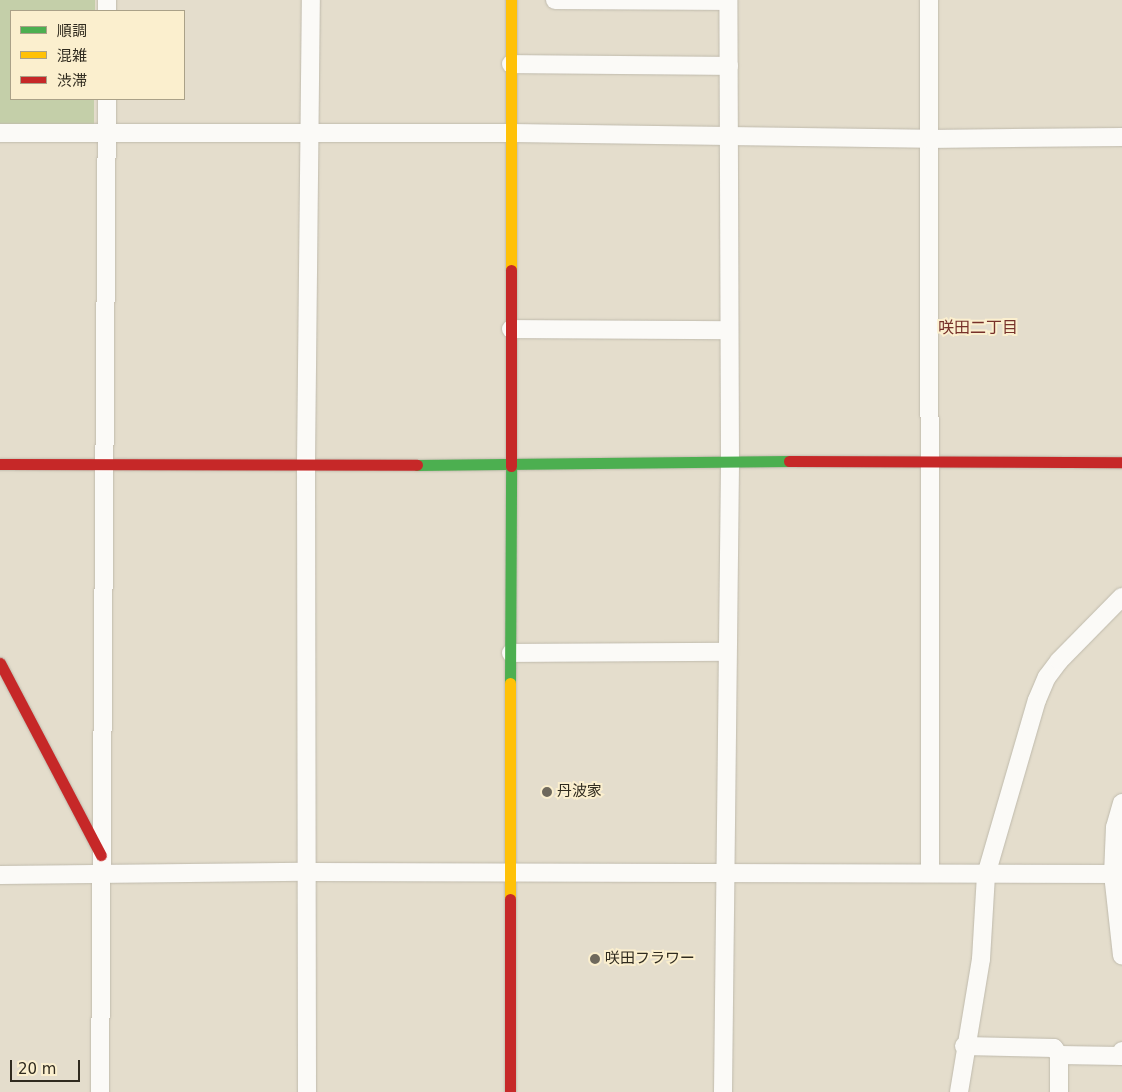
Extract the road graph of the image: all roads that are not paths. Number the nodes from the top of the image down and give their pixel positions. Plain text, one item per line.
1 (311, 0) edge
2 (511, 0) edge
3 (555, 0) edge
4 (728, 0) edge
5 (929, 0) edge
6 (511, 64) junction
7 (729, 66) junction
8 (107, 100) edge
9 (107, 132) junction
10 (310, 132) junction
11 (512, 132) junction
12 (0, 133) edge
13 (729, 134) junction
14 (1122, 137) edge
15 (927, 139) junction
16 (512, 329) junction
17 (728, 330) junction
18 (929, 459) junction
19 (730, 461) junction
20 (1122, 462) edge
21 (104, 463) junction
22 (306, 463) junction
23 (0, 464) edge
24 (512, 465) junction
25 (1122, 597) edge
26 (726, 652) junction
27 (512, 653) junction
28 (0, 663) edge
29 (1122, 802) edge
30 (101, 855) junction
31 (306, 872) junction
32 (724, 872) junction
33 (930, 872) junction
34 (512, 873) junction
35 (101, 874) junction
36 (986, 874) junction
37 (1117, 874) edge
38 (0, 875) edge
39 (1122, 956) edge
40 (964, 1046) junction
41 (1122, 1051) edge
42 (1059, 1055) junction
43 (100, 1092) edge
44 (307, 1092) edge
45 (510, 1092) edge
46 (724, 1092) edge
47 (959, 1092) edge
48 (1059, 1092) edge

1 - 10 street
2 - 6 street
3 - 4 street
4 - 7 street
5 - 15 street
6 - 7 street
6 - 11 street
7 - 13 street
8 - 9 street
9 - 10 street
9 - 12 street
9 - 21 street
10 - 11 street
10 - 22 street
11 - 13 street
11 - 16 street
13 - 15 street
13 - 17 street
14 - 15 street
15 - 18 street
16 - 17 street
16 - 24 street
17 - 19 street
18 - 19 street
18 - 20 street
18 - 33 street
19 - 24 street
19 - 26 street
21 - 22 street
21 - 23 street
21 - 30 street
22 - 24 street
22 - 31 street
24 - 27 street
25 - 36 street
26 - 27 street
26 - 32 street
27 - 34 street
28 - 30 street
29 - 37 street
30 - 35 street
31 - 34 street
31 - 35 street
31 - 44 street
32 - 33 street
32 - 34 street
32 - 46 street
33 - 36 street
34 - 45 street
35 - 38 street
35 - 43 street
36 - 37 street
36 - 40 street
37 - 39 street
40 - 42 street
40 - 47 street
41 - 42 street
42 - 48 street

